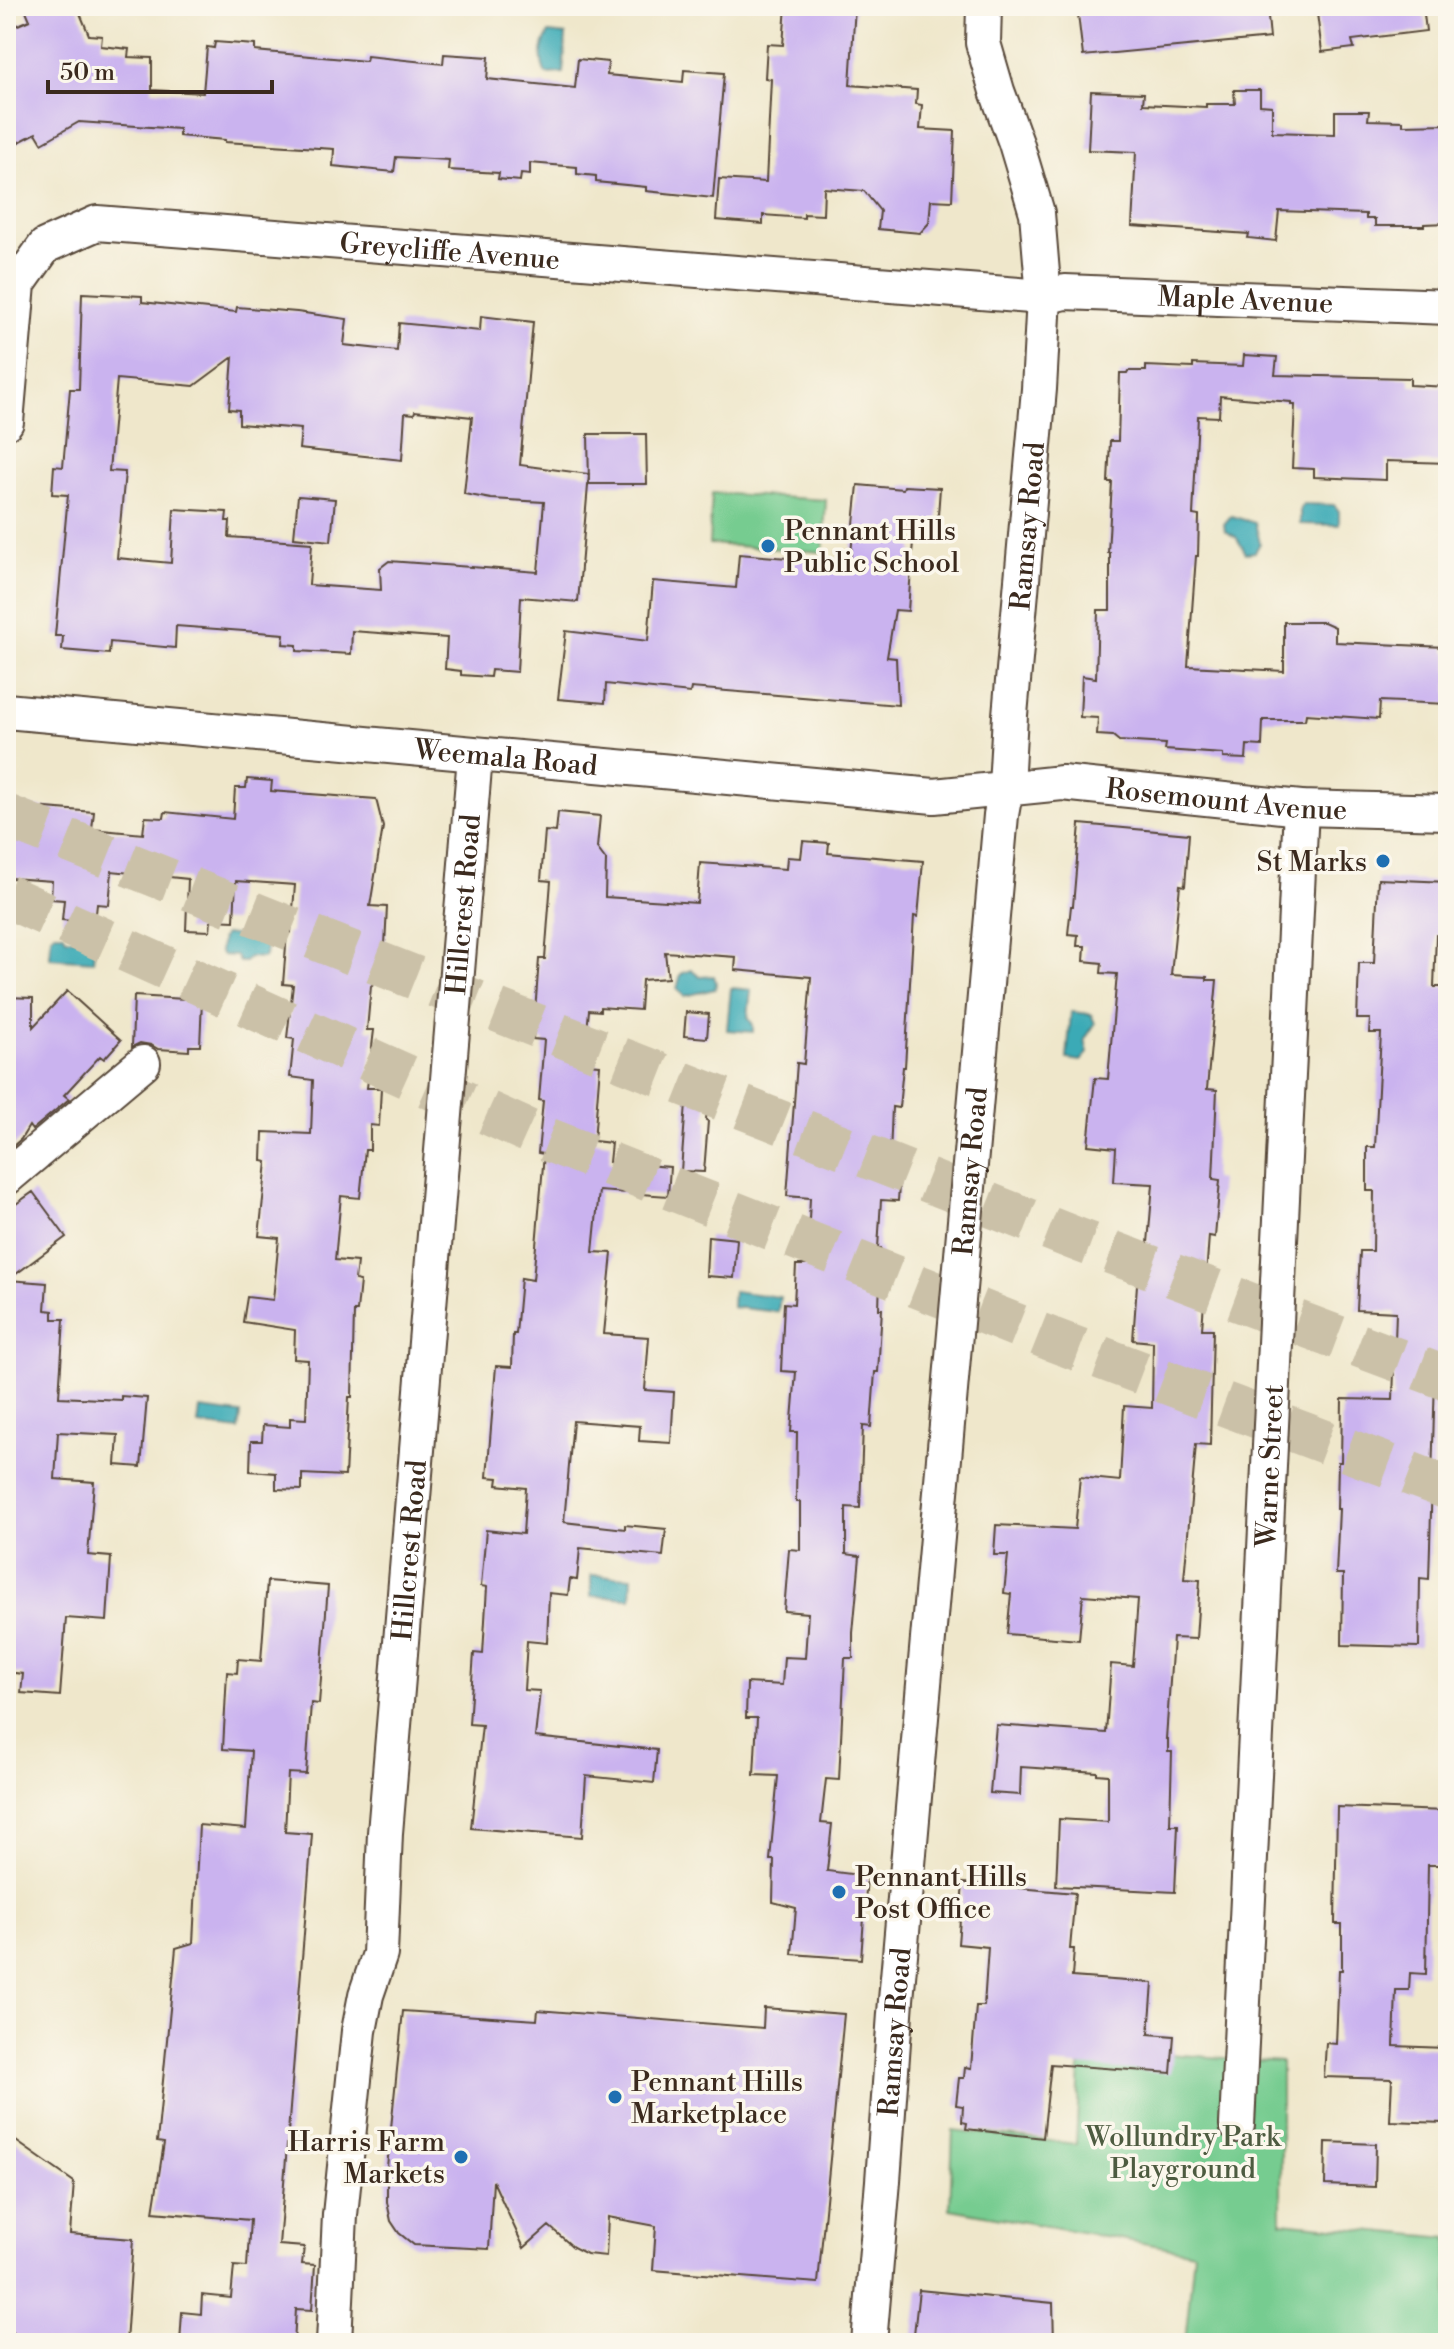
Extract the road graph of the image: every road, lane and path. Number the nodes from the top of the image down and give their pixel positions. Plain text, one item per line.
1 (984, 6) edge
2 (1044, 297) junction
3 (1448, 307) edge
4 (6, 422) edge
5 (6, 711) edge
6 (475, 756) junction
7 (1006, 787) junction
8 (1301, 808) junction
9 (1448, 812) edge
10 (143, 1063) dead end
11 (6, 1178) edge
12 (1237, 2125) dead end
13 (334, 2343) edge
14 (869, 2343) edge

1 - 2 street, Ramsay Road
2 - 3 street, Maple Avenue
2 - 4 street, Greycliffe Avenue
2 - 7 street, Ramsay Road
5 - 6 street, Weemala Road
6 - 7 street, Weemala Road
6 - 13 street, Hillcrest Road
7 - 8 street, Rosemount Avenue
7 - 14 street, Ramsay Road
8 - 9 street, Rosemount Avenue
8 - 12 street, Warne Street
10 - 11 street

